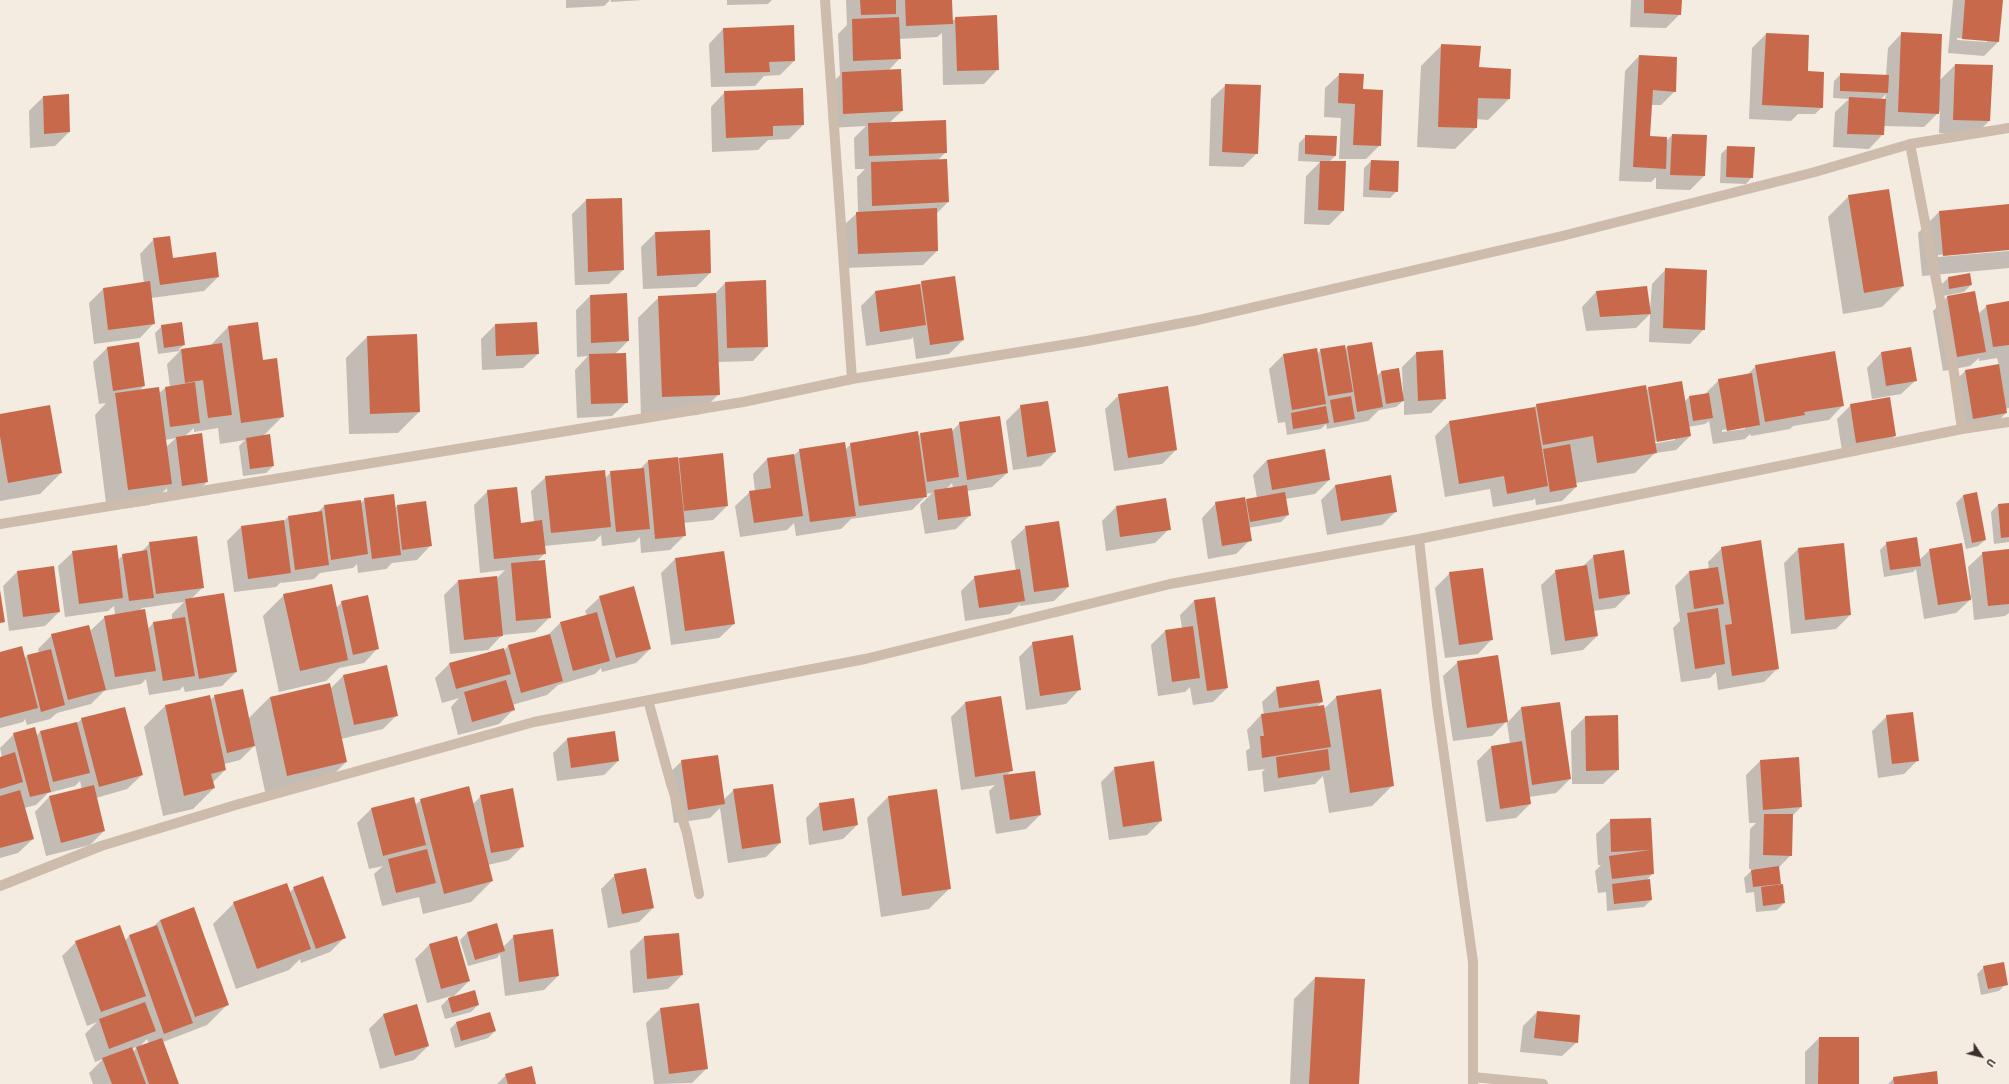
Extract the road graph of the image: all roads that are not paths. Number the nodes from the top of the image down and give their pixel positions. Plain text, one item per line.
1 (824, 0) edge
2 (2009, 128) edge
3 (1910, 144) junction
4 (852, 379) junction
5 (2009, 422) edge
6 (1962, 429) junction
7 (0, 524) edge
8 (1419, 539) junction
9 (648, 700) junction
10 (0, 886) edge
11 (698, 894) dead end
12 (1473, 1080) edge
13 (1543, 1084) edge

1 - 4 street
2 - 3 street
3 - 4 street
3 - 6 street
4 - 7 street
5 - 6 street
6 - 8 street
8 - 9 street
8 - 12 street
9 - 10 street
9 - 11 street
12 - 13 street

